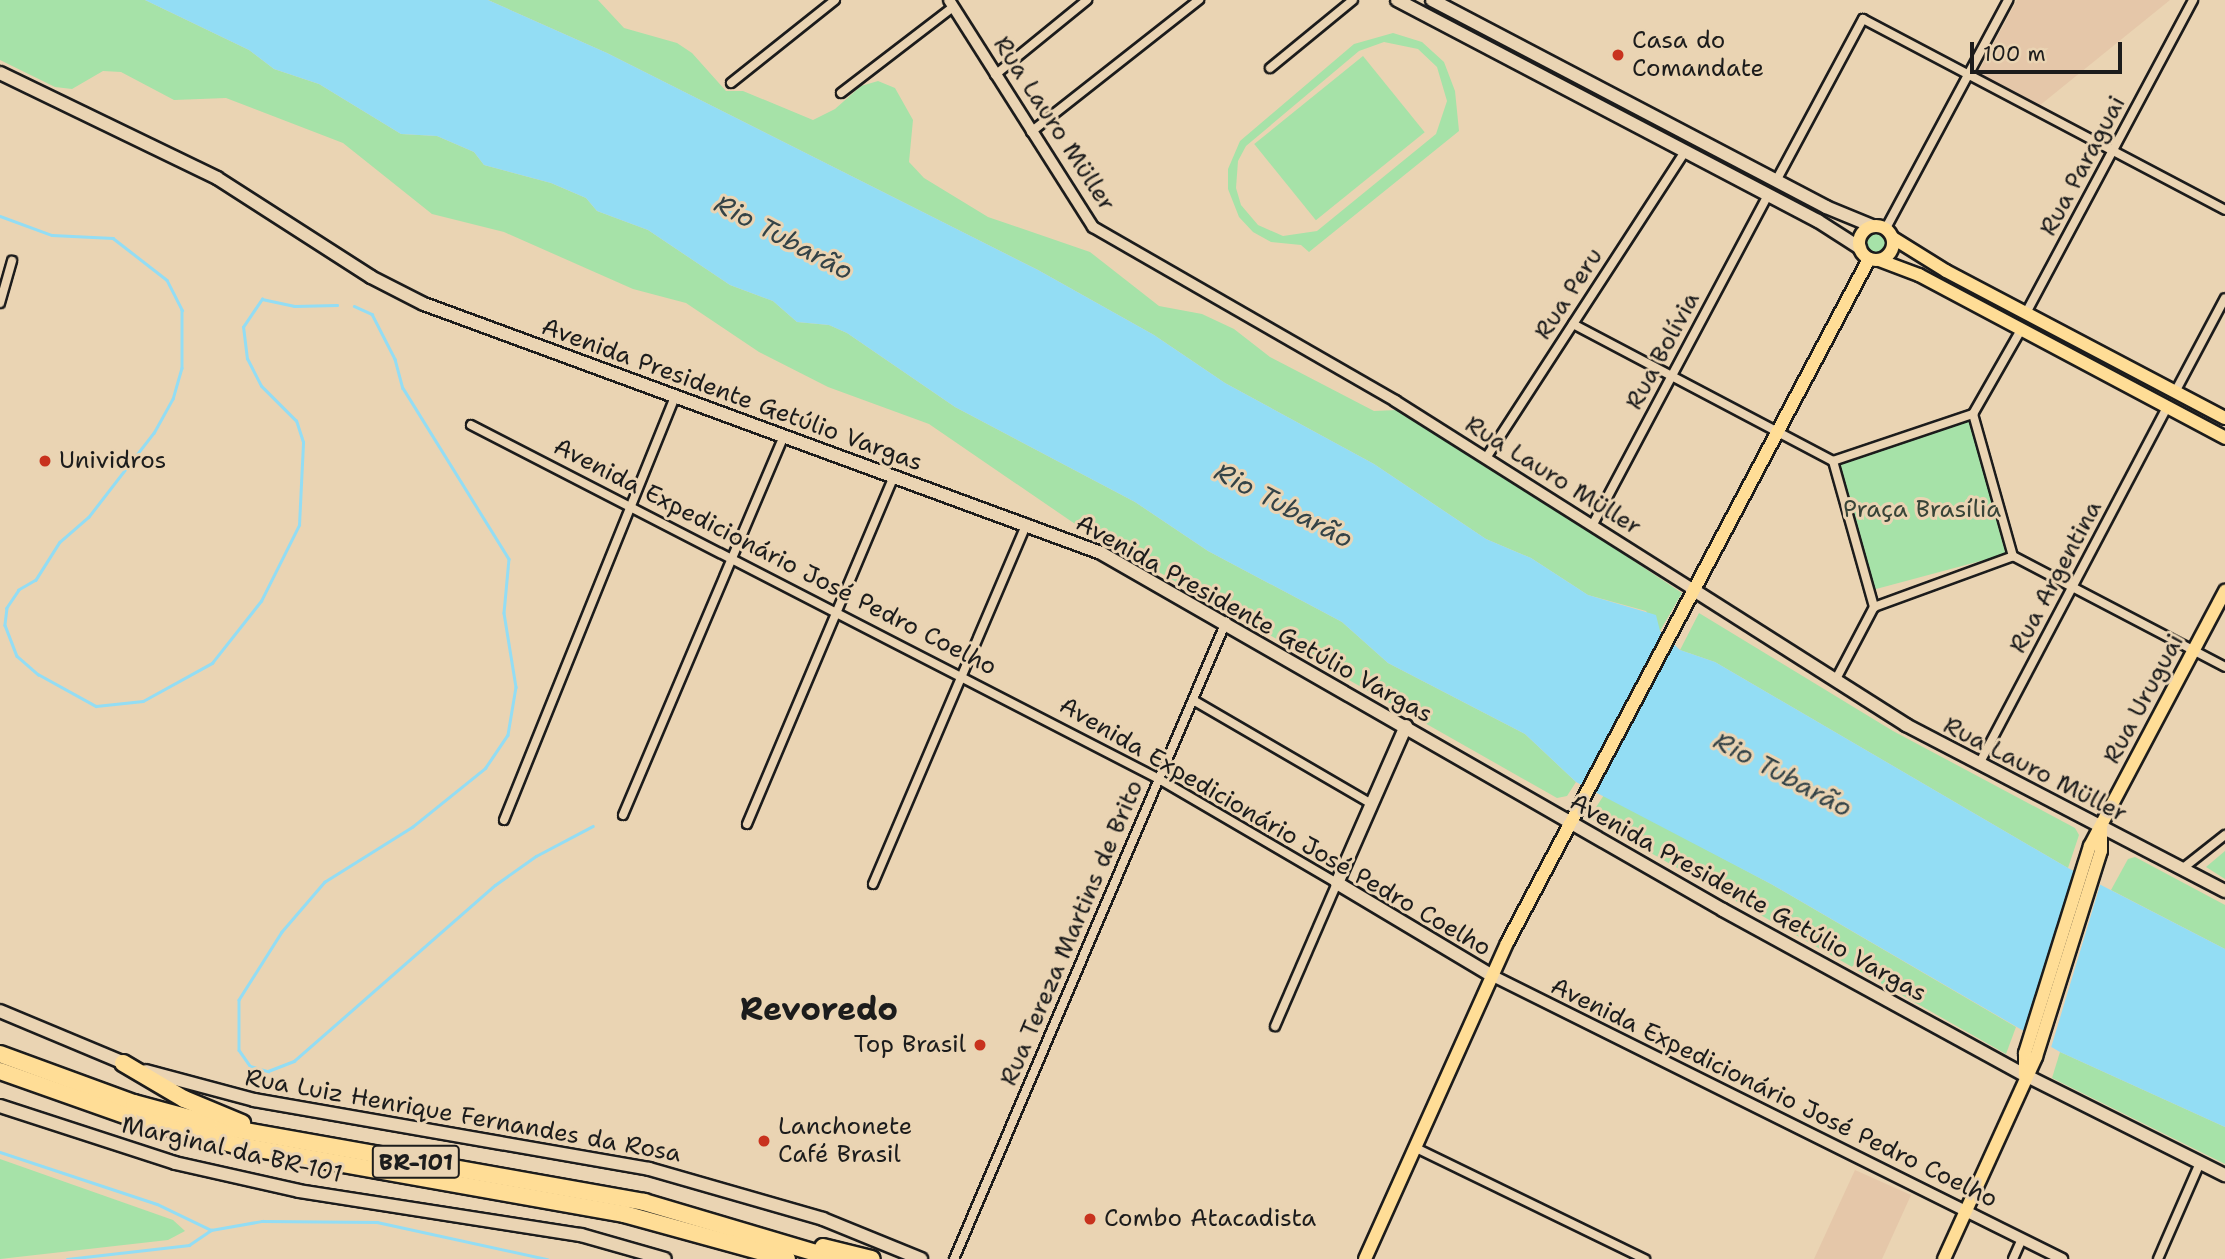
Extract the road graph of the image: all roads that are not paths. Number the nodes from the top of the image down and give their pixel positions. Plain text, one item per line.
1 (835, 0) edge
2 (1087, 0) edge
3 (1199, 0) edge
4 (1353, 0) edge
5 (1398, 0) edge
6 (1432, 0) edge
7 (2008, 0) edge
8 (2193, 0) edge
9 (951, 3) edge
10 (1557, 66) junction
11 (1270, 68) dead end
12 (0, 73) edge
13 (995, 75) junction
14 (1968, 75) junction
15 (1550, 80) junction
16 (731, 83) dead end
17 (841, 93) dead end
18 (1031, 132) junction
19 (1685, 151) junction
20 (2113, 151) junction
21 (1776, 181) junction
22 (1769, 195) junction
23 (2225, 210) edge
24 (1872, 226) junction
25 (1889, 233) junction
26 (1860, 248) junction
27 (1874, 260) junction
28 (12, 261) dead end
29 (2225, 298) edge
30 (0, 303) edge
31 (2026, 313) junction
32 (1573, 324) junction
33 (2021, 330) junction
34 (1672, 376) junction
35 (2175, 392) junction
36 (675, 396) junction
37 (2167, 407) junction
38 (1973, 414) junction
39 (2225, 418) edge
40 (471, 425) dead end
41 (1777, 431) junction
42 (784, 436) junction
43 (2225, 438) edge
44 (1486, 458) junction
45 (1833, 461) junction
46 (894, 476) junction
47 (630, 506) junction
48 (1027, 523) junction
49 (1592, 526) junction
50 (2013, 556) junction
51 (733, 558) junction
52 (2072, 587) junction
53 (1692, 589) junction
54 (2225, 591) edge
55 (1874, 607) junction
56 (837, 611) junction
57 (1226, 622) junction
58 (2193, 651) junction
59 (2225, 667) edge
60 (962, 676) junction
61 (1835, 681) junction
62 (1193, 700) junction
63 (1406, 726) junction
64 (1979, 764) junction
65 (1159, 779) junction
66 (1372, 804) junction
67 (623, 815) dead end
68 (504, 820) dead end
69 (1568, 822) junction
70 (747, 824) dead end
71 (2101, 827) junction
72 (2225, 835) edge
73 (2182, 869) junction
74 (1337, 883) junction
75 (873, 884) dead end
76 (2225, 891) edge
77 (1491, 975) junction
78 (0, 1012) edge
79 (1275, 1026) dead end
80 (0, 1054) edge
81 (123, 1063) junction
82 (0, 1070) edge
83 (2025, 1075) junction
84 (0, 1106) edge
85 (290, 1141) junction
86 (1414, 1146) junction
87 (2200, 1163) junction
88 (2225, 1175) edge
89 (1965, 1211) junction
90 (731, 1225) junction
91 (2022, 1239) junction
92 (738, 1243) junction
93 (665, 1259) edge
94 (773, 1259) edge
95 (787, 1259) edge
96 (836, 1259) edge
97 (872, 1259) edge
98 (921, 1259) edge
99 (954, 1259) edge
100 (1365, 1259) edge
101 (1645, 1259) edge
102 (1944, 1259) edge
103 (2013, 1259) edge
104 (2062, 1259) edge
105 (2158, 1259) edge

1 - 16 street
2 - 13 street
3 - 18 street
4 - 11 street
5 - 15 main road
6 - 10 main road
7 - 14 street
8 - 20 street, Rua Paraguai
9 - 13 street, Rua Lauro Müller
9 - 17 street
10 - 15 main road
10 - 21 main road
12 - 36 main road, Avenida Presidente Getúlio Vargas
13 - 18 street, Rua Lauro Müller
14 - 20 street
14 - 21 street
14 - 25 street
15 - 19 main road
18 - 44 street, Rua Lauro Müller
19 - 22 main road
19 - 32 street, Rua Peru
20 - 23 street
20 - 31 street, Rua Paraguai
21 - 24 main road
22 - 26 main road
22 - 34 street, Rua Bolívia
24 - 25 main road
24 - 26 main road
25 - 27 main road
25 - 31 main road
26 - 27 main road
27 - 33 main road
27 - 41 main road
28 - 30 street
29 - 35 street
31 - 35 main road
32 - 34 street
32 - 44 street, Rua Peru
33 - 37 main road
33 - 38 street
34 - 41 street
34 - 49 street, Rua Bolívia
35 - 39 main road
36 - 42 main road, Avenida Presidente Getúlio Vargas
36 - 47 street
37 - 43 main road
37 - 52 street, Rua Argentina
38 - 45 street
38 - 50 street
40 - 47 street, Avenida Expedicionário José Pedro Coelho
41 - 45 street
41 - 53 main road
42 - 46 main road, Avenida Presidente Getúlio Vargas
42 - 51 street
44 - 49 street, Rua Lauro Müller
45 - 55 street
46 - 48 main road, Avenida Presidente Getúlio Vargas
46 - 56 street
47 - 51 street, Avenida Expedicionário José Pedro Coelho
47 - 68 street
48 - 57 main road, Avenida Presidente Getúlio Vargas
48 - 60 street
49 - 53 street, Rua Lauro Müller
50 - 52 street
50 - 55 street
51 - 56 street, Avenida Expedicionário José Pedro Coelho
51 - 67 street
52 - 58 street
52 - 64 street, Rua Argentina
53 - 61 main road, Rua Lauro Müller
53 - 69 main road
54 - 58 main road, Rua Uruguai
55 - 61 street
56 - 60 street, Avenida Expedicionário José Pedro Coelho
56 - 70 street
57 - 62 street, Rua Tereza Martins de Brito
57 - 63 main road, Avenida Presidente Getúlio Vargas
58 - 59 street
58 - 71 main road, Rua Uruguai
60 - 65 street, Avenida Expedicionário José Pedro Coelho
60 - 75 street
61 - 64 main road, Rua Lauro Müller
62 - 65 street, Rua Tereza Martins de Brito
62 - 66 street
63 - 66 main road
63 - 69 main road, Avenida Presidente Getúlio Vargas
64 - 71 main road, Rua Lauro Müller
65 - 74 street, Avenida Expedicionário José Pedro Coelho
65 - 99 street, Rua Tereza Martins de Brito
66 - 74 main road
69 - 77 main road
69 - 83 main road, Avenida Presidente Getúlio Vargas
71 - 73 main road, Rua Lauro Müller
71 - 83 main road, Rua Uruguai
72 - 73 street
73 - 76 main road, Rua Lauro Müller
74 - 77 main road, Avenida Expedicionário José Pedro Coelho
74 - 79 street
77 - 86 main road
77 - 89 street, Avenida Expedicionário José Pedro Coelho
78 - 81 main road, Rua Luiz Henrique Fernandes da Rosa
80 - 85 highway, BR-101
81 - 85 highway
81 - 98 main road, Rua Luiz Henrique Fernandes da Rosa
82 - 92 highway, BR-101
83 - 87 main road, Avenida Presidente Getúlio Vargas
83 - 89 main road, Rua Uruguai
84 - 93 main road, Marginal da BR-101
85 - 90 highway, BR-101
86 - 100 main road
86 - 101 street
87 - 88 main road, Avenida Presidente Getúlio Vargas
87 - 105 street
89 - 91 street, Avenida Expedicionário José Pedro Coelho
89 - 102 main road, Rua Uruguai
90 - 96 highway, BR-101
90 - 97 highway
91 - 103 street
91 - 104 street, Avenida Expedicionário José Pedro Coelho
92 - 94 highway
92 - 95 highway, BR-101

